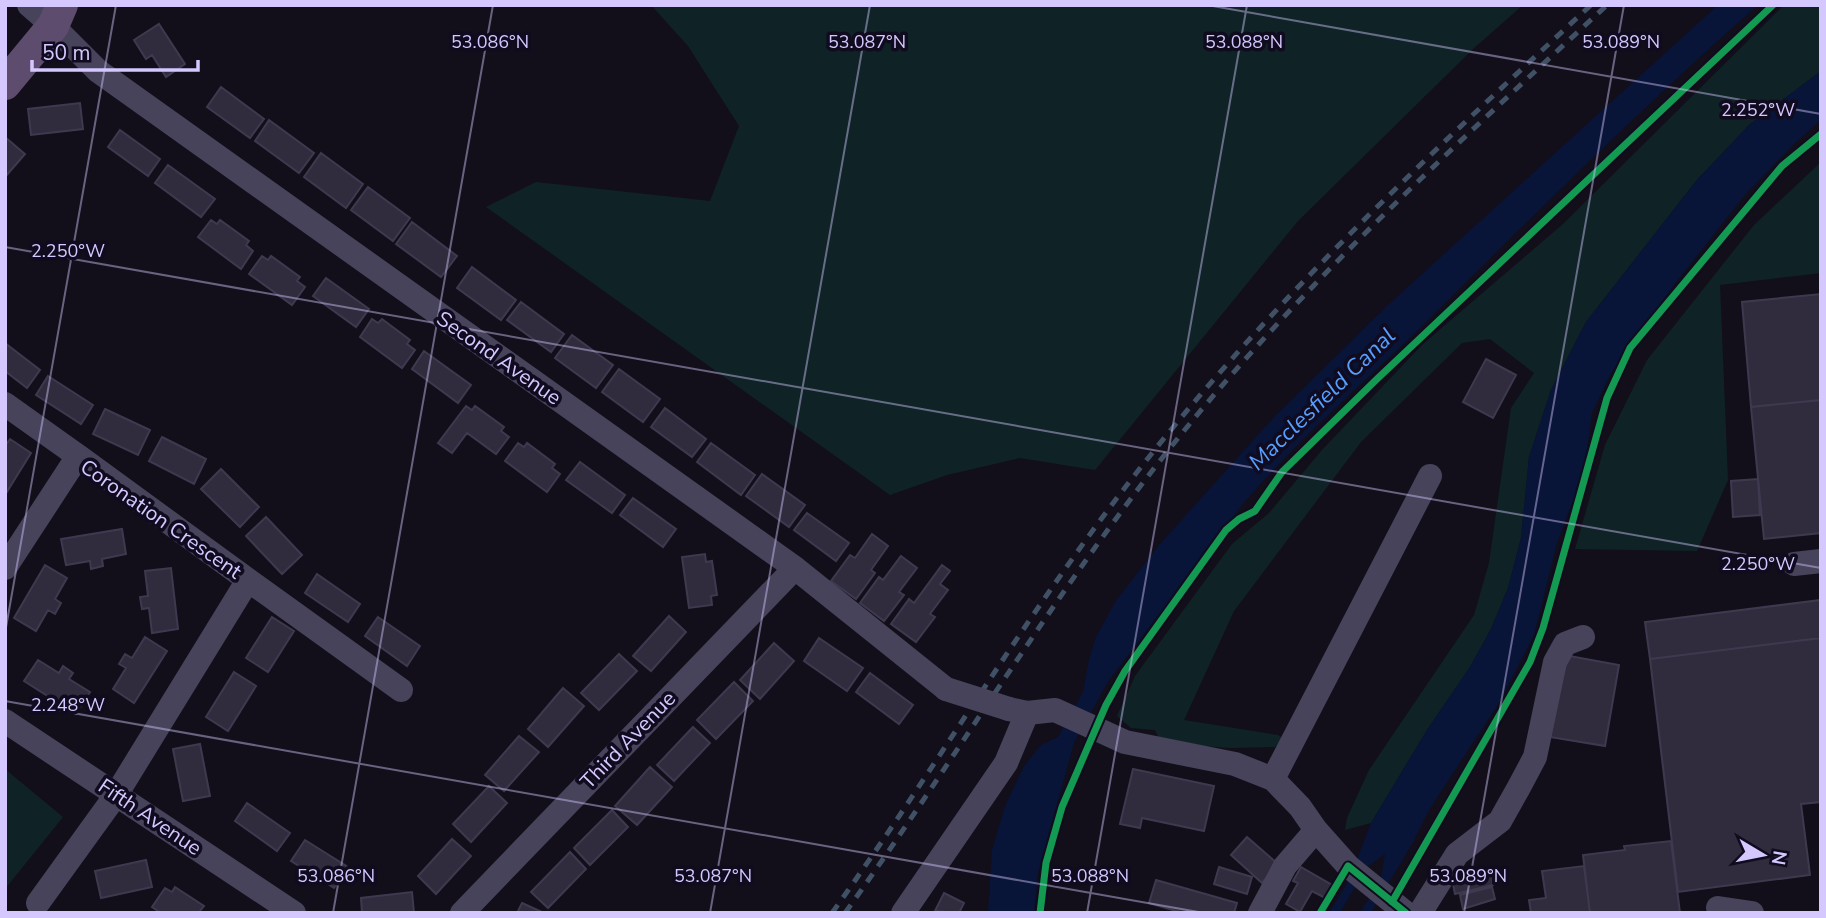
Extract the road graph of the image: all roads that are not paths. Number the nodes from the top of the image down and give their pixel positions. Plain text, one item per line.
1 (29, 5) edge
2 (58, 16) edge
3 (5, 84) edge
4 (5, 404) edge
5 (78, 456) junction
6 (1430, 476) dead end
7 (1821, 561) edge
8 (1794, 564) dead end
9 (5, 568) edge
10 (795, 568) junction
11 (248, 580) junction
12 (1583, 637) dead end
13 (401, 690) dead end
14 (1018, 711) junction
15 (5, 721) edge
16 (1273, 779) junction
17 (116, 794) junction
18 (1316, 830) junction
19 (38, 903) dead end
20 (1399, 907) edge
21 (1718, 908) dead end
22 (294, 913) edge
23 (462, 913) edge
24 (903, 913) edge
25 (1260, 913) edge
26 (1420, 913) edge
27 (1752, 913) edge

1 - 2 street, Second Avenue
2 - 3 main road
2 - 10 street, Second Avenue
4 - 5 street
5 - 9 street, Coronation Crescent
5 - 11 street, Coronation Crescent
6 - 16 street
7 - 8 street
10 - 14 street, Second Avenue, bridge
10 - 23 street, Third Avenue
11 - 13 street
11 - 17 street, Coronation Crescent
12 - 26 street
14 - 16 street
14 - 24 street
15 - 17 street, Fifth Avenue
16 - 18 street
17 - 19 street, Coronation Crescent
17 - 22 street, Fifth Avenue
18 - 20 street
18 - 25 street
21 - 27 street

